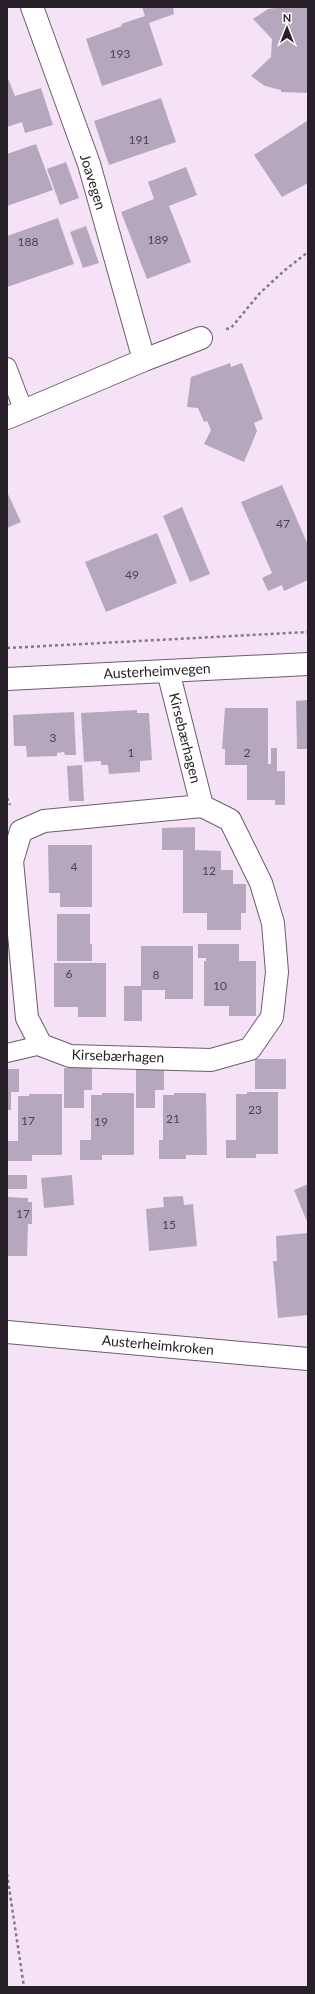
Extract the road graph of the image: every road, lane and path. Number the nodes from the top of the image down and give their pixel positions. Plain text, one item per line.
1 (32, 7) edge
2 (308, 252) edge
3 (201, 338) joint
4 (144, 360) junction
5 (7, 367) edge
6 (15, 414) edge
7 (308, 632) edge
8 (7, 648) edge
9 (308, 664) edge
10 (168, 671) junction
11 (7, 679) edge
12 (202, 806) junction
13 (41, 1045) junction
14 (7, 1053) edge
15 (7, 1332) edge
16 (308, 1359) edge
17 (7, 1874) edge
18 (24, 1987) edge

1 - 4 street, Joavegen
2 - 3 path
3 - 4 street
4 - 6 street
5 - 6 lane
7 - 8 path
9 - 10 street, Austerheimvegen
10 - 11 street, Austerheimvegen
10 - 12 street, Kirsebærhagen
12 - 13 street
12 - 13 street, Kirsebærhagen
13 - 14 lane
15 - 16 street, Austerheimkroken
17 - 18 path

